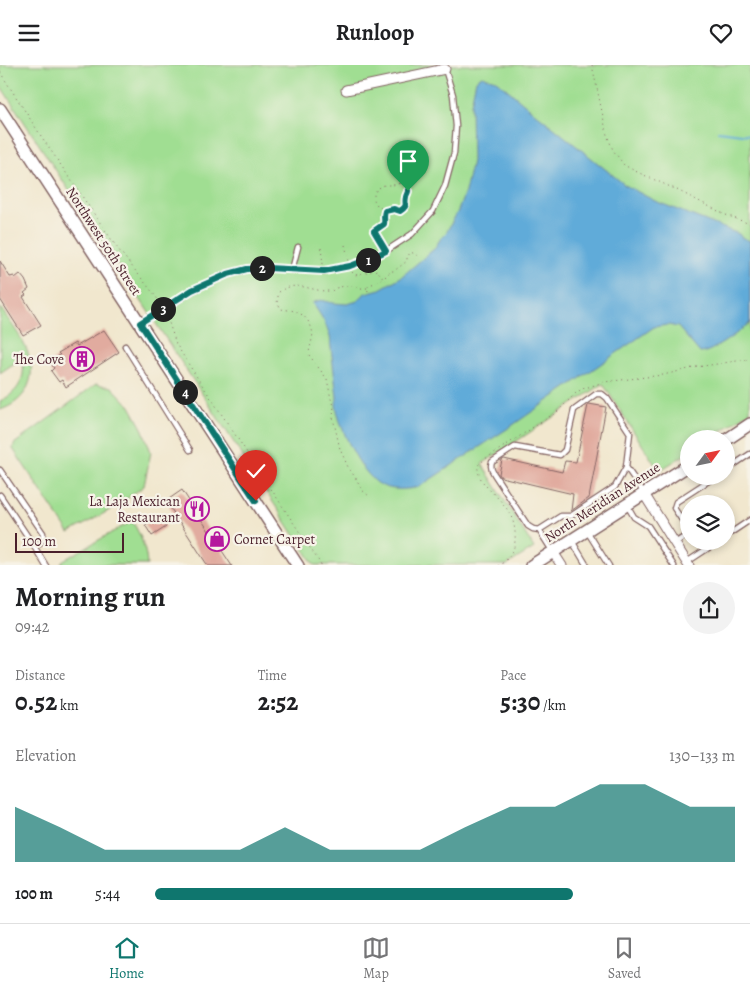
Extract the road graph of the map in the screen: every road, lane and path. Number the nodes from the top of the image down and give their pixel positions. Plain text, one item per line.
1 (592, 65) edge
2 (444, 67) edge
3 (0, 72) edge
4 (346, 90) dead end
5 (0, 109) edge
6 (408, 183) dead end
7 (406, 186) junction
8 (394, 209) junction
9 (385, 211) junction
10 (394, 215) dead end
11 (750, 224) edge
12 (374, 231) joint
13 (298, 247) dead end
14 (321, 248) dead end
15 (386, 251) junction
16 (418, 256) dead end
17 (401, 265) junction
18 (404, 269) dead end
19 (292, 270) junction
20 (324, 271) junction
21 (382, 277) junction
22 (385, 281) dead end
23 (159, 301) dead end
24 (166, 314) dead end
25 (140, 323) junction
26 (125, 346) dead end
27 (750, 359) edge
28 (750, 424) edge
29 (735, 434) edge
30 (190, 450) dead end
31 (750, 454) edge
32 (735, 464) edge
33 (626, 467) junction
34 (0, 470) edge
35 (680, 471) edge
36 (702, 485) edge
37 (644, 494) junction
38 (0, 495) edge
39 (369, 496) dead end
40 (627, 505) junction
41 (750, 521) edge
42 (539, 530) junction
43 (587, 530) junction
44 (735, 530) edge
45 (571, 540) junction
46 (32, 543) junction
47 (675, 543) junction
48 (707, 550) edge
49 (553, 551) junction
50 (688, 564) edge
51 (46, 565) edge
52 (298, 565) edge
53 (322, 565) edge
54 (498, 565) edge
55 (531, 565) edge
56 (562, 565) edge
57 (587, 565) edge
58 (609, 565) edge
59 (674, 565) edge

1 - 11 path
2 - 4 street
2 - 15 lane
3 - 23 path
5 - 25 main road, Northwest 50th Street
6 - 7 path
7 - 8 path
7 - 9 path
8 - 9 path
8 - 10 path
9 - 12 path
12 - 15 lane
13 - 19 lane
14 - 20 path
15 - 20 lane
16 - 17 path
17 - 18 path
17 - 21 path
19 - 20 lane
19 - 25 lane
21 - 22 path
21 - 39 path
24 - 53 path
25 - 52 main road, Northwest 50th Street
26 - 30 lane
27 - 54 path
28 - 29 main road
31 - 32 lane
33 - 37 lane
33 - 42 lane
33 - 42 lane
34 - 46 lane
35 - 37 main road, North Meridian Avenue
36 - 47 lane
37 - 40 main road, North Meridian Avenue
37 - 47 street
38 - 46 lane
40 - 43 main road, North Meridian Avenue
40 - 59 lane
41 - 44 lane
42 - 49 lane
43 - 45 main road, North Meridian Avenue
43 - 58 lane
45 - 49 main road, North Meridian Avenue
45 - 57 lane
46 - 51 lane
47 - 50 street
48 - 50 lane
49 - 55 main road, North Meridian Avenue
49 - 56 street

